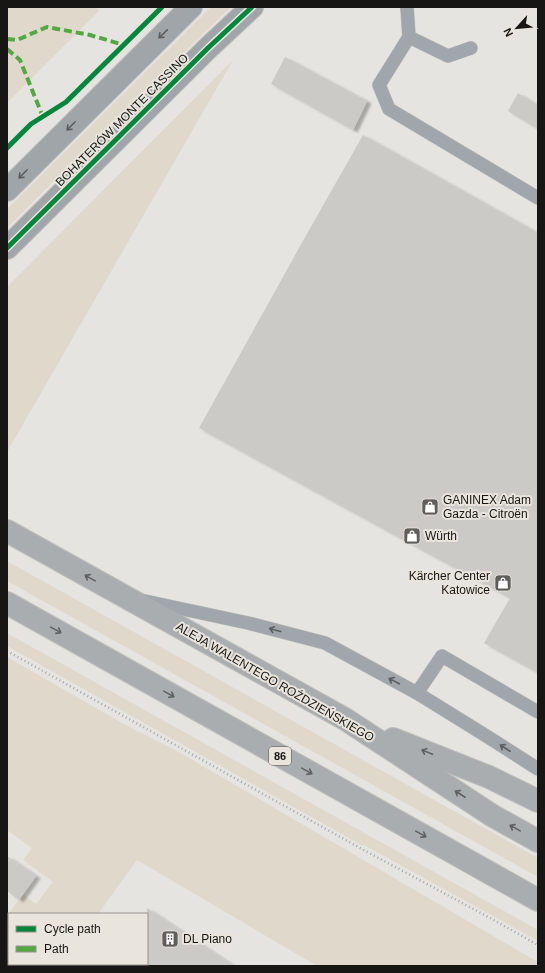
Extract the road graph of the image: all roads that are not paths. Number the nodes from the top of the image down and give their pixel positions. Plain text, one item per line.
1 (191, 7) edge
2 (252, 7) edge
3 (407, 7) edge
4 (409, 38) junction
5 (470, 48) dead end
6 (7, 190) edge
7 (538, 198) edge
8 (7, 248) edge
9 (7, 531) edge
10 (124, 597) junction
11 (7, 603) edge
12 (417, 693) junction
13 (538, 712) edge
14 (345, 720) junction
15 (538, 769) edge
16 (538, 801) edge
17 (538, 841) edge
18 (538, 900) edge

1 -> 6 street
2 - 8 street, BOHATERÓW MONTE CASSINO
3 - 4 lane
4 - 5 lane
4 - 7 lane
10 -> 9 highway, ALEJA WALENTEGO ROŹDZIEŃSKIEGO
12 -> 10 lane
10 - 14 highway, ALEJA WALENTEGO ROŹDZIEŃSKIEGO
11 -> 18 highway, 86
12 - 13 lane
15 -> 12 lane
16 -> 14 highway
17 -> 14 highway, ALEJA WALENTEGO ROŹDZIEŃSKIEGO

